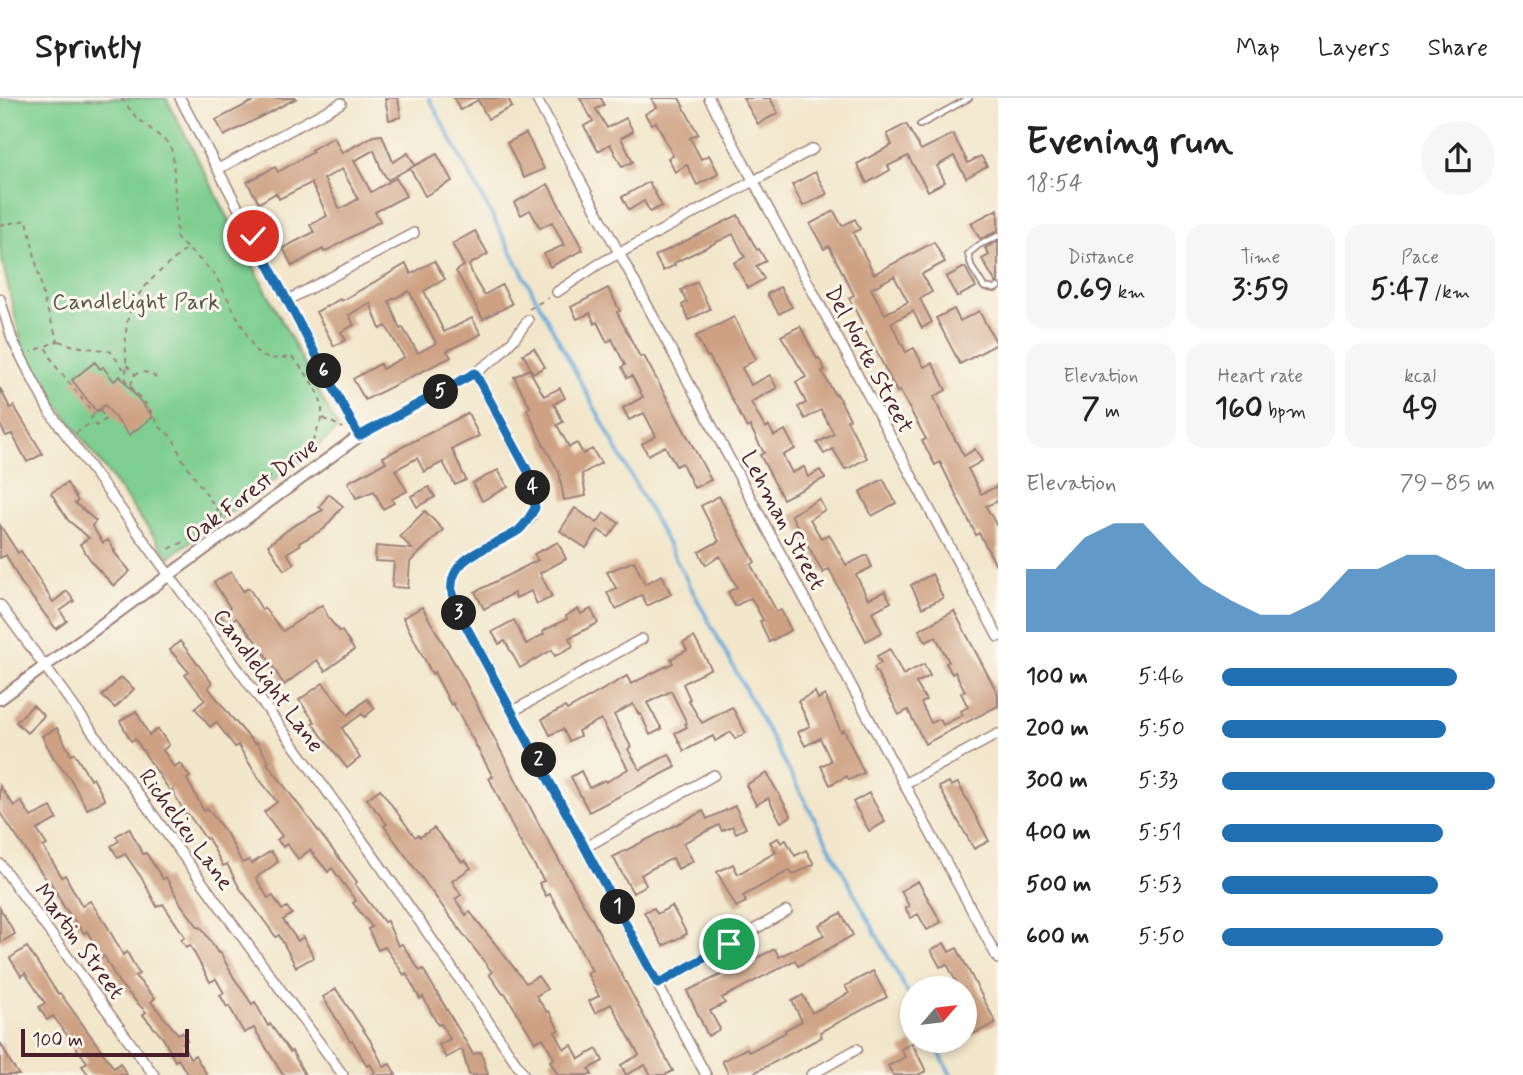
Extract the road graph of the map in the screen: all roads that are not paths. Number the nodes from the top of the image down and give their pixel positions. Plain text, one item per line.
1 (180, 98) edge
2 (536, 98) edge
3 (709, 98) edge
4 (969, 98) edge
5 (341, 103) dead end
6 (920, 125) dead end
7 (813, 149) dead end
8 (218, 169) junction
9 (753, 181) junction
10 (414, 233) dead end
11 (998, 236) edge
12 (619, 253) junction
13 (998, 287) edge
14 (555, 293) road end
15 (0, 299) edge
16 (286, 301) junction
17 (527, 315) road end
18 (475, 373) junction
19 (359, 436) junction
20 (170, 577) junction
21 (0, 605) edge
22 (998, 637) edge
23 (642, 639) dead end
24 (44, 666) junction
25 (0, 699) edge
26 (513, 711) junction
27 (998, 734) edge
28 (714, 775) dead end
29 (904, 784) junction
30 (586, 847) junction
31 (0, 864) edge
32 (787, 911) dead end
33 (998, 959) edge
34 (658, 984) junction
35 (857, 1049) dead end
36 (154, 1075) edge
37 (343, 1075) edge
38 (524, 1075) edge
39 (706, 1075) edge
40 (811, 1075) edge

1 - 8 street
2 - 12 street, Lehman Street
3 - 9 street, Del Norte Street
4 - 6 lane
5 - 8 street
7 - 9 street
8 - 16 street
9 - 12 street
9 - 22 street, Del Norte Street
10 - 16 street
11 - 13 lane
12 - 14 street
12 - 29 street, Lehman Street
15 - 20 street, Candlelight Lane
16 - 19 street
17 - 18 street, Oak Forest Drive
18 - 19 street, Oak Forest Drive
18 - 26 street
19 - 20 street, Oak Forest Drive
20 - 24 street, Oak Forest Drive
20 - 38 street, Candlelight Lane
21 - 24 street, Richelieu Lane
23 - 26 street
24 - 25 street, Oak Forest Drive
24 - 37 street, Richelieu Lane
26 - 30 street
27 - 29 street
28 - 30 street
29 - 33 street, Lehman Street
30 - 34 street
31 - 36 street, Martin Street
32 - 34 street
34 - 39 street
35 - 40 street

